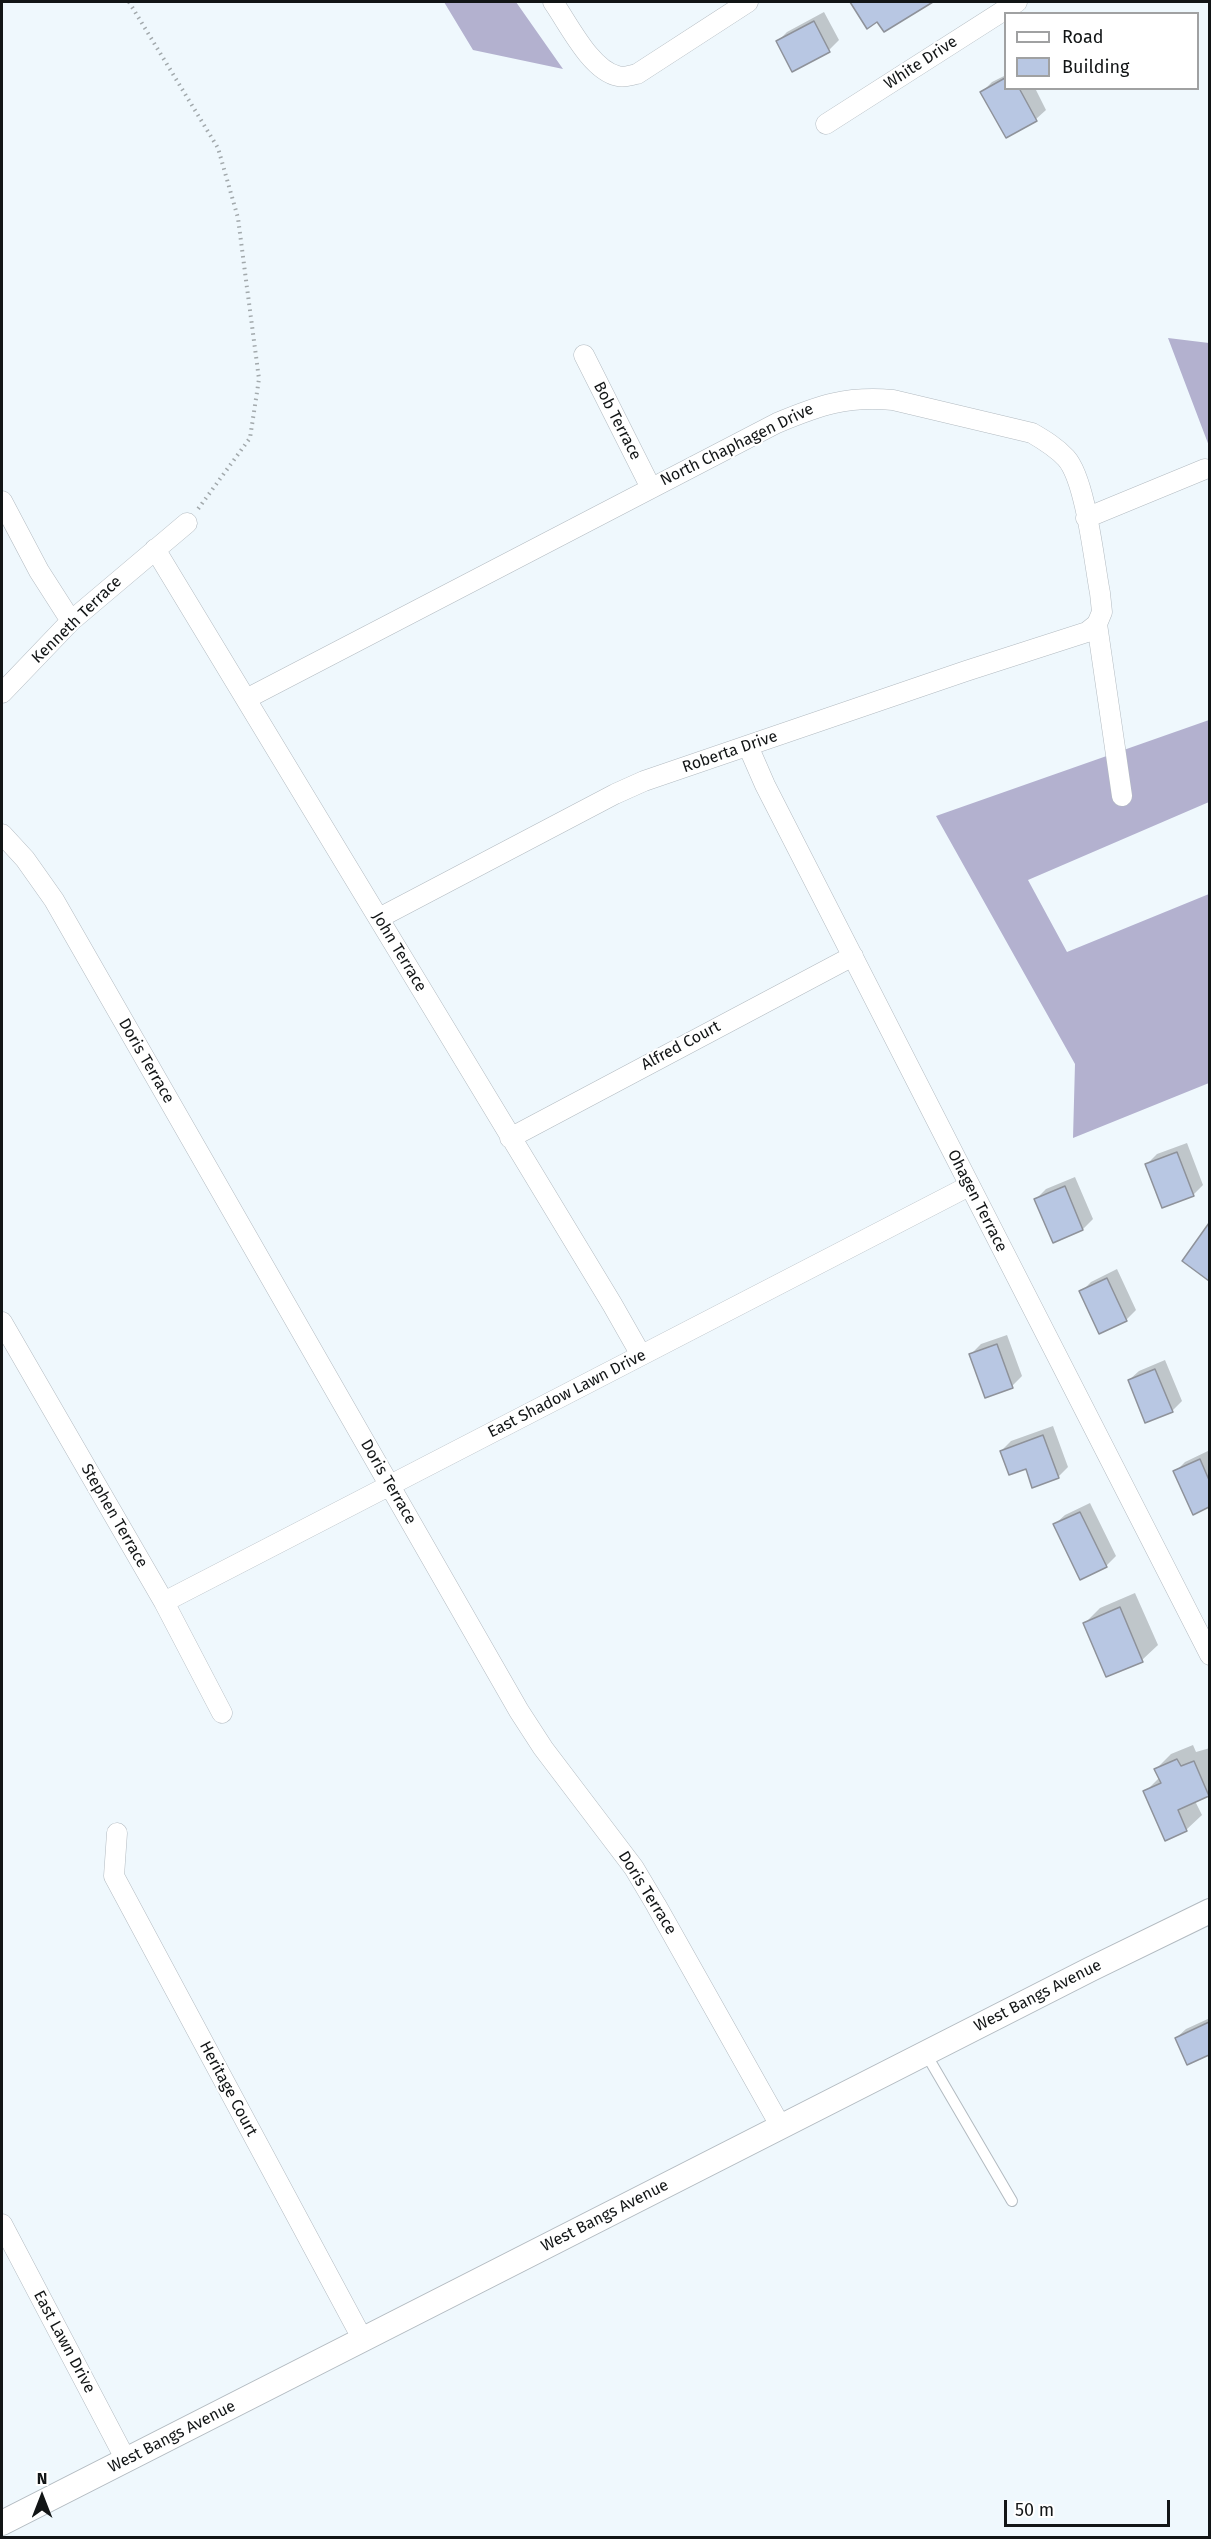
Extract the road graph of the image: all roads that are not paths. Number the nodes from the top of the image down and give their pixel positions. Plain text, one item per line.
1 (553, 2) edge
2 (748, 2) edge
3 (1017, 2) edge
4 (825, 124) dead end
5 (584, 355) dead end
6 (1205, 469) dead end
7 (651, 488) junction
8 (2, 501) edge
9 (1086, 518) junction
10 (187, 523) road end
11 (155, 549) junction
12 (70, 621) junction
13 (1097, 624) junction
14 (2, 693) edge
15 (246, 699) junction
16 (747, 746) junction
17 (1122, 795) dead end
18 (2, 834) edge
19 (379, 918) junction
20 (853, 956) junction
21 (510, 1138) junction
22 (969, 1186) junction
23 (2, 1322) edge
24 (641, 1355) junction
25 (390, 1486) junction
26 (164, 1602) junction
27 (1209, 1655) edge
28 (222, 1713) dead end
29 (117, 1833) dead end
30 (1209, 1911) edge
31 (926, 2054) junction
32 (781, 2127) junction
33 (1012, 2201) dead end
34 (2, 2224) edge
35 (363, 2340) junction
36 (126, 2460) junction
37 (2, 2523) edge

1 - 2 street
3 - 4 street, White Drive
5 - 7 street, Bob Terrace
6 - 9 street
7 - 9 street, North Chaphagen Drive
7 - 15 street, North Chaphagen Drive
8 - 12 street
9 - 13 street, North Chaphagen Drive
10 - 11 street, Kenneth Terrace
11 - 12 street, Kenneth Terrace
11 - 15 street, John Terrace
12 - 14 street, Kenneth Terrace
13 - 16 street, Roberta Drive
13 - 17 street, North Chaphagen Drive
15 - 19 street, John Terrace
16 - 19 street, Roberta Drive
16 - 20 street, Ohagen Terrace
18 - 25 street, Doris Terrace
19 - 21 street, John Terrace
20 - 21 street, Alfred Court
20 - 22 street, Ohagen Terrace
21 - 24 street, John Terrace
22 - 24 street, East Shadow Lawn Drive
22 - 27 street, Ohagen Terrace
23 - 26 street, Stephen Terrace
24 - 25 street, East Shadow Lawn Drive
25 - 26 street, East Shadow Lawn Drive
25 - 32 street, Doris Terrace
26 - 28 street, Stephen Terrace
29 - 35 street, Heritage Court
30 - 31 street, West Bangs Avenue
31 - 32 street, West Bangs Avenue
31 - 33 lane
32 - 35 street, West Bangs Avenue
34 - 36 street, East Lawn Drive
35 - 36 street, West Bangs Avenue
36 - 37 street, West Bangs Avenue

